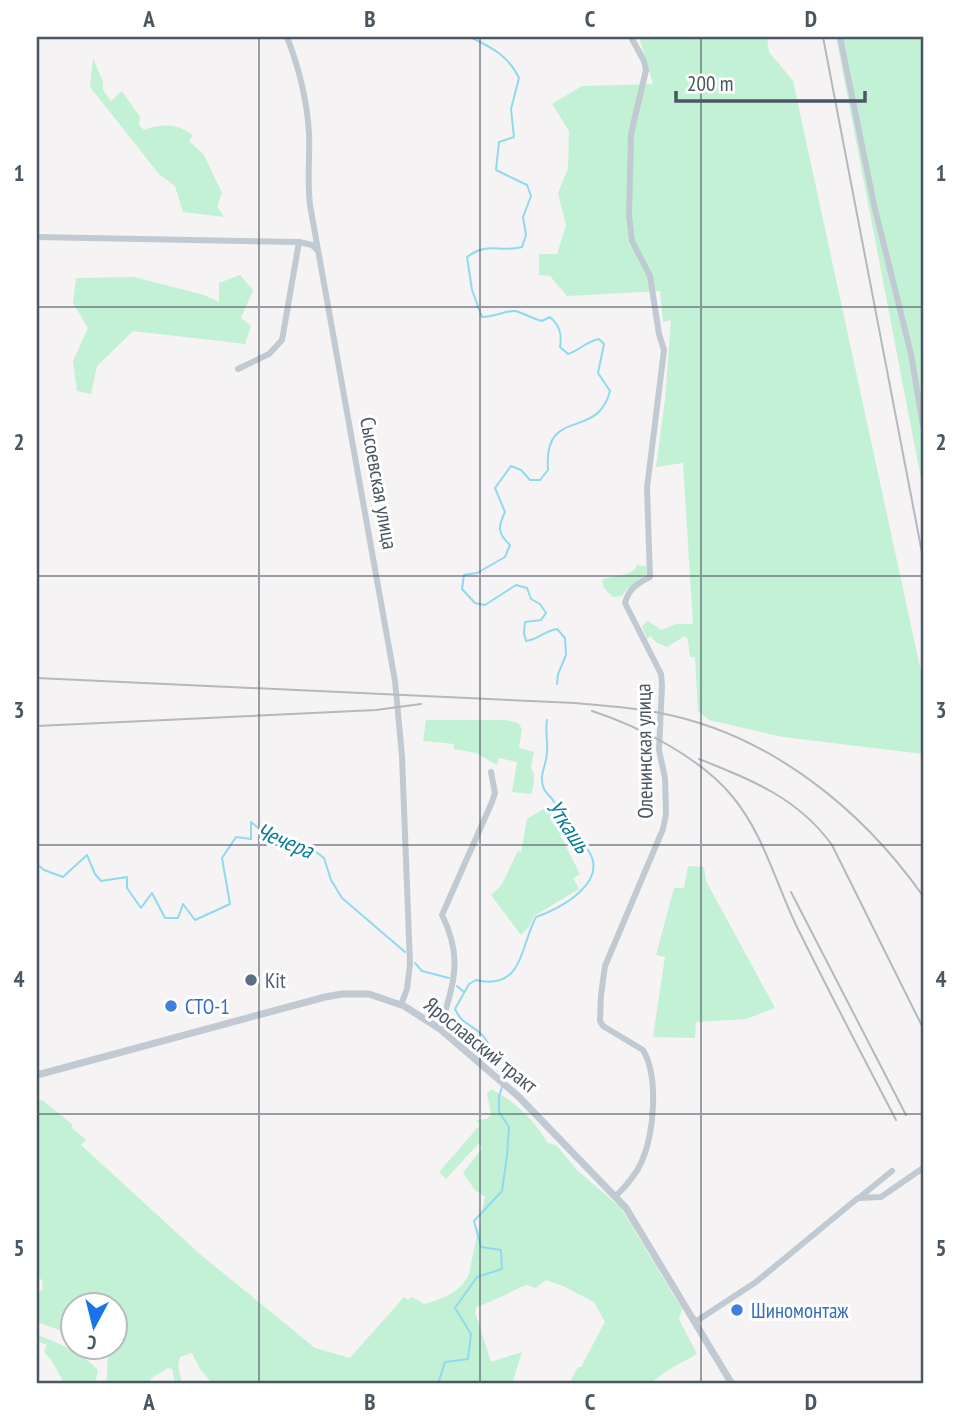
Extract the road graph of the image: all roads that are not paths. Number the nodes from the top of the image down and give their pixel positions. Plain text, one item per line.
1 (287, 37) edge
2 (631, 37) edge
3 (840, 37) edge
4 (314, 227) junction
5 (37, 237) edge
6 (302, 242) junction
7 (320, 255) junction
8 (238, 369) dead end
9 (923, 426) edge
10 (492, 772) dead end
11 (401, 1004) junction
12 (440, 1029) junction
13 (37, 1075) edge
14 (923, 1168) edge
15 (892, 1171) dead end
16 (616, 1196) junction
17 (858, 1198) junction
18 (695, 1322) junction
19 (732, 1384) edge

1 - 4 street, Сысоевская улица
2 - 16 street, Оленинская улица
3 - 9 street
4 - 6 street
4 - 7 street, Сысоевская улица
5 - 6 street
6 - 7 street
6 - 8 street
7 - 11 street, Сысоевская улица
10 - 12 street
11 - 12 street, Ярославский тракт
11 - 13 street, Ярославский тракт
12 - 16 street, Ярославский тракт
14 - 17 street
15 - 17 street
16 - 18 street, Ярославский тракт
17 - 18 street
18 - 19 street, Ярославский тракт

